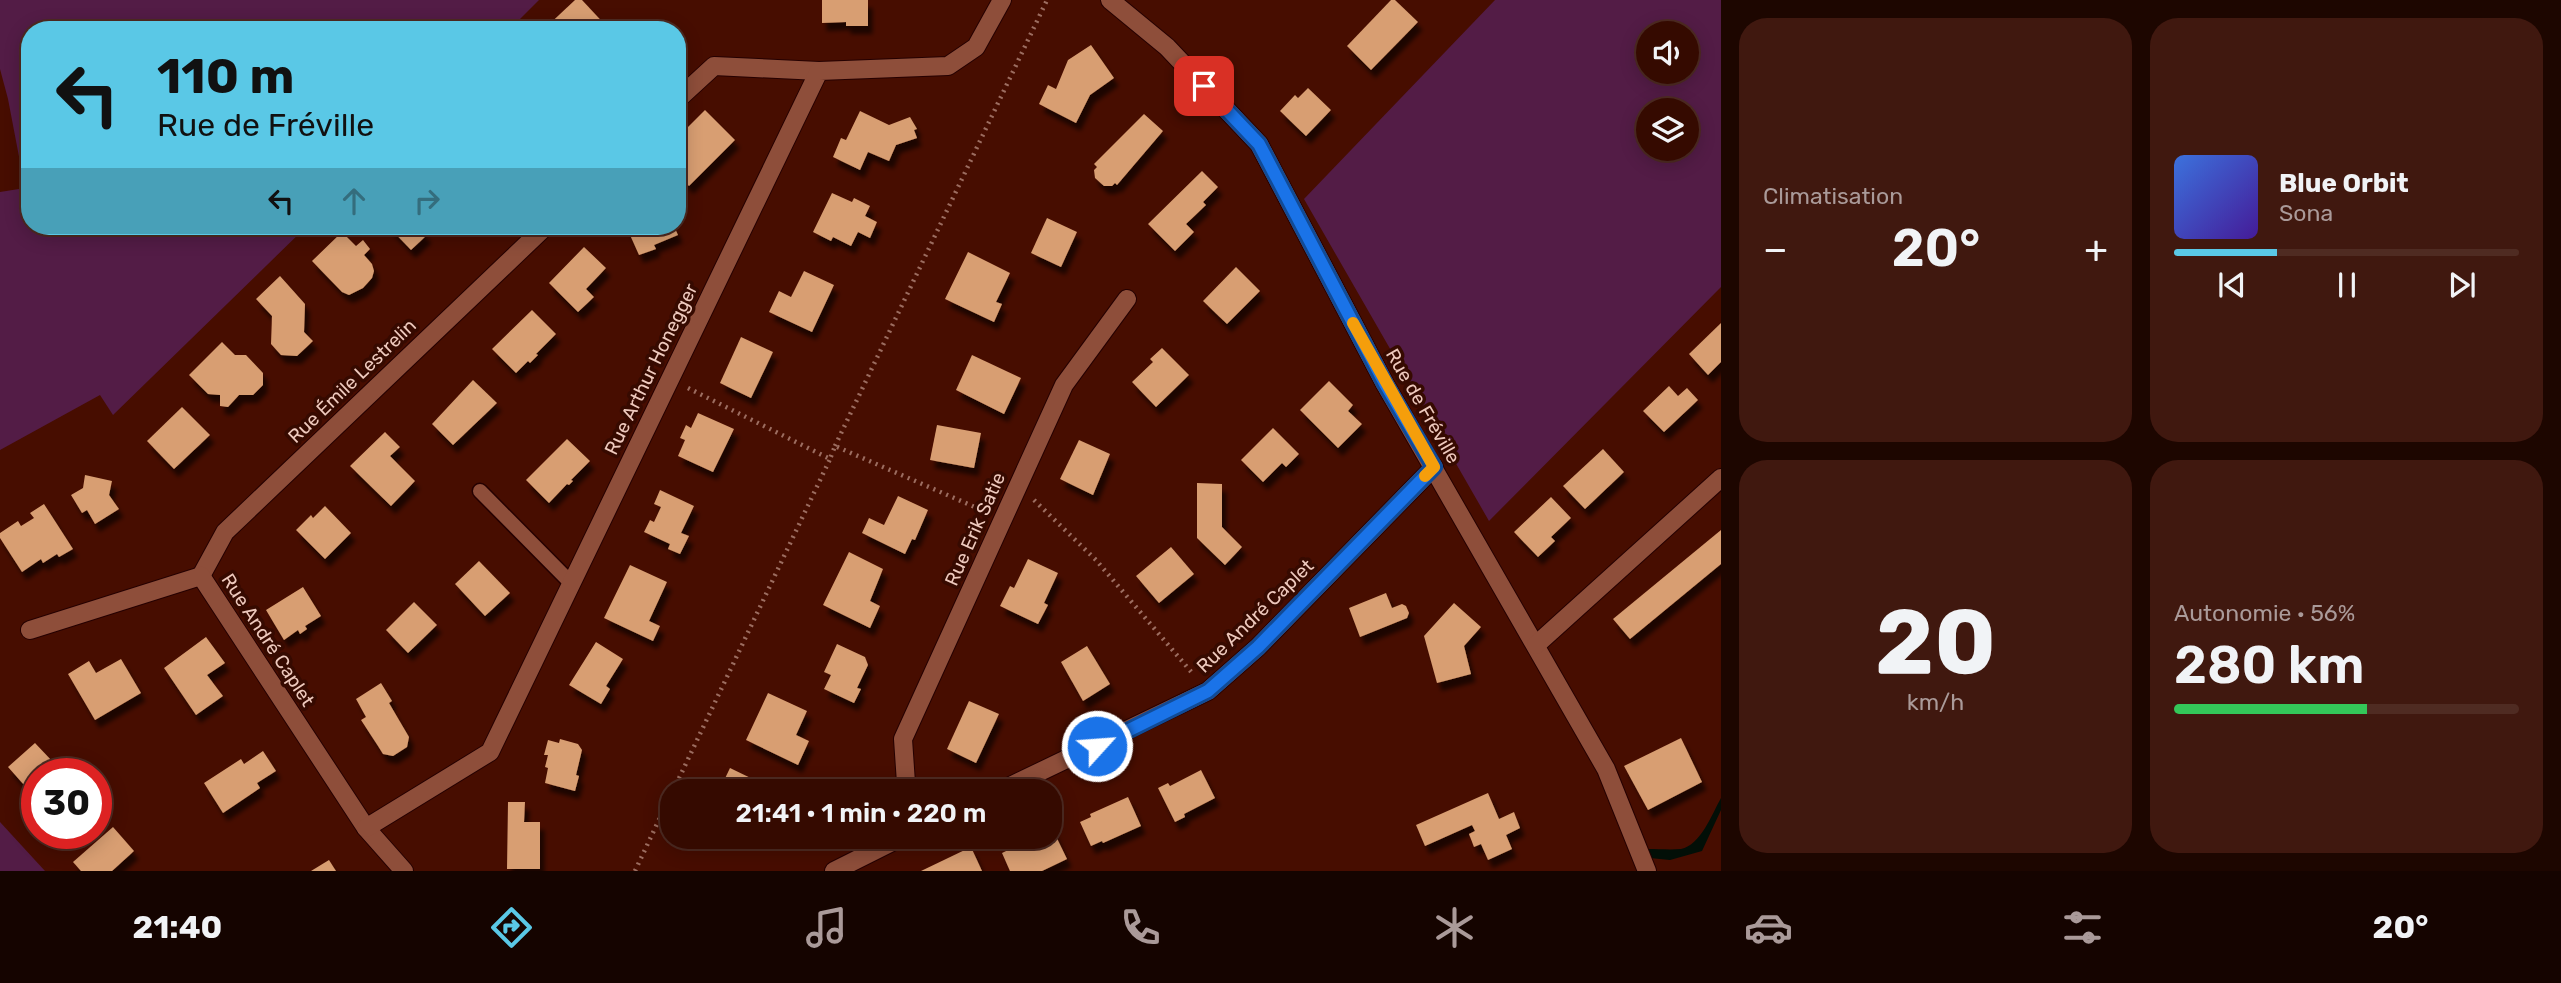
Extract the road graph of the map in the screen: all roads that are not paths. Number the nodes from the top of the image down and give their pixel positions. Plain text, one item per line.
1 (1002, 0) edge
2 (1110, 0) edge
3 (819, 71) junction
4 (686, 92) edge
5 (537, 235) edge
6 (1126, 299) dead end
7 (1434, 467) junction
8 (1721, 478) edge
9 (480, 491) dead end
10 (201, 576) junction
11 (571, 583) junction
12 (30, 630) dead end
13 (1536, 645) junction
14 (906, 779) edge
15 (1025, 779) edge
16 (366, 828) junction
17 (878, 849) edge
18 (404, 871) edge
19 (834, 871) edge
20 (1647, 871) edge

1 - 3 street
2 - 7 street, Rue de Fréville
3 - 4 street
3 - 11 street, Rue Arthur Honegger
5 - 10 street, Rue Émile Lestrelin
6 - 14 street, Rue Erik Satie
7 - 13 street, Rue de Fréville
7 - 15 street, Rue André Caplet
8 - 13 street
9 - 11 lane
10 - 12 street, Rue André Caplet
10 - 16 street, Rue André Caplet
11 - 16 street, Rue Arthur Honegger
13 - 20 street, Rue de Fréville
16 - 18 street, Rue André Caplet
17 - 19 street

